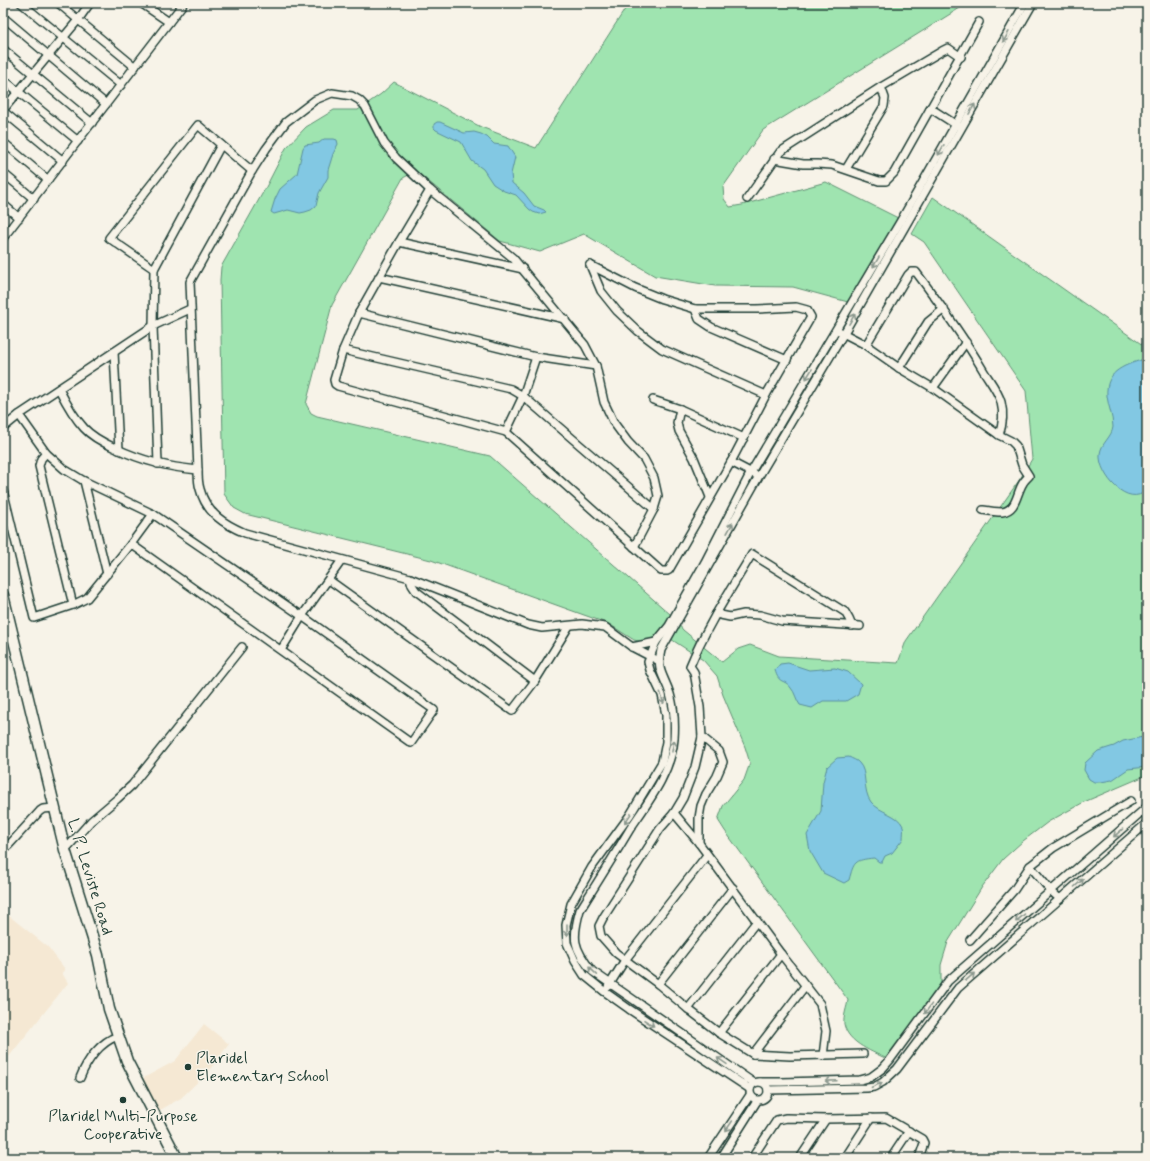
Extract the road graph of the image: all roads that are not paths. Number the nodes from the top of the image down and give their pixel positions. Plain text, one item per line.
1 (21, 3) edge
2 (58, 3) edge
3 (90, 3) edge
4 (140, 3) edge
5 (182, 3) edge
6 (1025, 3) edge
7 (1033, 3) edge
8 (3, 17) edge
9 (78, 20) junction
10 (169, 22) junction
11 (979, 22) dead end
12 (63, 37) junction
13 (3, 49) edge
14 (48, 55) junction
15 (961, 57) junction
16 (135, 67) junction
17 (33, 74) junction
18 (3, 80) edge
19 (121, 85) junction
20 (882, 87) junction
21 (18, 92) junction
22 (106, 104) junction
23 (930, 108) junction
24 (3, 111) edge
25 (92, 123) junction
26 (958, 126) junction
27 (78, 141) junction
28 (3, 142) edge
29 (221, 145) junction
30 (774, 159) junction
31 (63, 161) junction
32 (846, 169) junction
33 (252, 171) junction
34 (3, 173) edge
35 (48, 180) junction
36 (430, 190) junction
37 (34, 199) junction
38 (747, 199) dead end
39 (3, 204) edge
40 (19, 218) junction
41 (4, 237) edge
42 (399, 242) junction
43 (154, 269) junction
44 (523, 269) junction
45 (379, 277) junction
46 (190, 309) junction
47 (695, 309) junction
48 (944, 309) junction
49 (359, 313) junction
50 (565, 319) junction
51 (153, 326) junction
52 (836, 329) junction
53 (844, 333) junction
54 (966, 342) junction
55 (866, 345) junction
56 (343, 350) junction
57 (114, 352) junction
58 (536, 357) junction
59 (787, 360) junction
60 (596, 366) junction
61 (899, 368) junction
62 (933, 388) junction
63 (59, 389) junction
64 (766, 395) junction
65 (524, 396) junction
66 (653, 400) dead end
67 (680, 409) junction
68 (19, 416) junction
69 (3, 428) edge
70 (506, 432) junction
71 (999, 435) junction
72 (744, 438) junction
73 (119, 450) junction
74 (46, 453) junction
75 (731, 462) junction
76 (158, 464) junction
77 (198, 470) junction
78 (751, 472) junction
79 (759, 476) junction
80 (84, 481) junction
81 (3, 490) edge
82 (710, 497) junction
83 (654, 509) junction
84 (983, 510) dead end
85 (153, 514) junction
86 (131, 544) junction
87 (634, 547) junction
88 (342, 560) junction
89 (107, 574) junction
90 (410, 578) junction
91 (329, 580) junction
92 (3, 595) edge
93 (73, 605) junction
94 (716, 614) junction
95 (302, 616) junction
96 (569, 626) junction
97 (852, 626) junction
98 (860, 626) dead end
99 (656, 642) junction
100 (242, 646) dead end
101 (632, 647) junction
102 (281, 650) junction
103 (650, 657) junction
104 (658, 661) junction
105 (535, 681) junction
106 (702, 737) junction
107 (1132, 801) dead end
108 (1147, 807) edge
109 (55, 808) junction
110 (674, 813) junction
111 (1147, 823) edge
112 (700, 843) junction
113 (8, 846) dead end
114 (65, 850) junction
115 (707, 855) junction
116 (1030, 866) junction
117 (733, 888) junction
118 (1051, 891) junction
119 (1060, 899) junction
120 (757, 921) junction
121 (970, 940) dead end
122 (781, 954) junction
123 (625, 960) junction
124 (609, 984) junction
125 (658, 984) junction
126 (805, 986) junction
127 (605, 992) junction
128 (688, 1009) junction
129 (719, 1033) junction
130 (118, 1036) junction
131 (753, 1054) junction
132 (863, 1054) dead end
133 (823, 1056) junction
134 (80, 1078) dead end
135 (754, 1087) junction
136 (768, 1090) junction
137 (757, 1100) junction
138 (871, 1118) junction
139 (826, 1119) junction
140 (909, 1131) junction
141 (710, 1156) edge
142 (177, 1158) edge
143 (721, 1158) edge
144 (752, 1158) edge
145 (800, 1158) edge
146 (845, 1158) edge
147 (891, 1158) edge
148 (919, 1158) edge

1 - 12 street
2 - 9 street
3 - 9 street
4 - 10 street
5 - 10 street
6 -> 26 street
26 -> 7 street
8 - 14 street
9 - 12 street
9 - 16 street
10 - 16 street
11 - 15 street
12 - 14 street
12 - 19 street
13 - 17 street
14 - 17 street
14 - 22 street
15 - 20 street
15 - 23 street
16 - 19 street
17 - 21 street
17 - 25 street
18 - 21 street
19 - 22 street
20 - 30 street
20 - 32 street
21 - 24 street
21 - 27 street
22 - 25 street
23 - 26 street
23 - 32 street
24 - 31 street
25 - 27 street
26 -> 52 street
53 -> 26 street
27 - 31 street
28 - 35 street
29 - 33 street
29 - 43 street
29 - 43 street
30 - 32 street
30 - 38 street
31 - 35 street
33 - 36 street
33 - 46 street
34 - 37 street
35 - 37 street
36 - 42 street
36 - 44 street
37 - 40 street
39 - 40 street
40 - 41 street
42 - 44 street
42 - 45 street
43 - 51 street
44 - 50 street
45 - 49 street
45 - 50 street
46 - 51 street
46 - 77 street
47 - 59 street
47 - 59 street
47 - 64 street
48 - 54 street
48 - 55 street
48 - 61 street
49 - 56 street
49 - 58 street
50 - 60 street
51 - 57 street
51 - 76 street
52 - 53 street
52 -> 78 street
53 - 55 street
53 - 79 street
54 - 62 street
54 - 71 street
55 - 61 street
56 - 65 street
56 - 70 street
57 - 63 street
57 - 73 street
58 - 60 street
58 - 65 street
59 - 64 street
60 - 83 street
61 - 62 street
62 - 71 street
63 - 68 street
63 - 73 street
64 - 72 street
65 - 70 street
65 - 83 street
66 - 67 street
67 - 72 street
67 - 82 street
68 - 69 street
68 - 74 street
70 - 87 street
71 - 84 street
72 - 75 street
73 - 76 street
74 - 80 street
74 - 93 street
75 - 78 street
75 - 82 street
76 - 77 street
77 - 88 street
78 - 79 street
78 - 99 street
104 -> 79 street
80 - 85 street
80 - 89 street
81 - 93 street
82 - 87 street
83 - 87 street
85 - 86 street
85 - 95 street
86 - 89 street
86 - 102 street
88 - 90 street
88 - 91 street
89 - 93 street
90 - 96 street
90 - 105 street
91 - 95 street
91 - 105 street
92 - 109 main road, L. P. Leviste Road
94 - 97 street
94 - 97 street
94 - 106 street
95 - 102 street
95 - 102 street
96 - 101 street
96 - 105 street
97 - 98 street
99 - 101 street
99 - 103 street
100 - 114 street
101 - 103 street
103 - 104 street
103 -> 127 street
124 -> 104 street
106 - 110 street
106 - 112 street
107 - 116 street
108 -> 118 street
109 - 113 street
109 - 114 main road, L. P. Leviste Road
110 - 112 street
110 - 123 street
119 -> 111 street
112 - 115 street
114 - 130 main road, L. P. Leviste Road
115 - 117 street
115 - 123 street
116 - 118 street
116 - 121 street
117 - 120 street
117 - 125 street
118 - 119 street
118 -> 135 street
136 -> 119 street
120 - 122 street
120 - 128 street
122 - 126 street
122 - 129 street
123 - 124 street
123 - 125 street
124 - 127 street
135 -> 124 street
125 - 128 street
126 - 131 street
126 - 133 street
127 -> 135 street
128 - 129 street
129 - 131 street
130 - 134 street
130 - 142 main road, L. P. Leviste Road
131 - 133 street
132 - 133 street
135 - 136 street
135 - 137 street
135 -> 141 street
136 - 137 street
137 - 143 street
138 - 139 street
138 - 140 street
138 - 146 street
139 - 144 street
139 - 145 street
140 - 147 street
140 - 148 street
141 - 143 street

